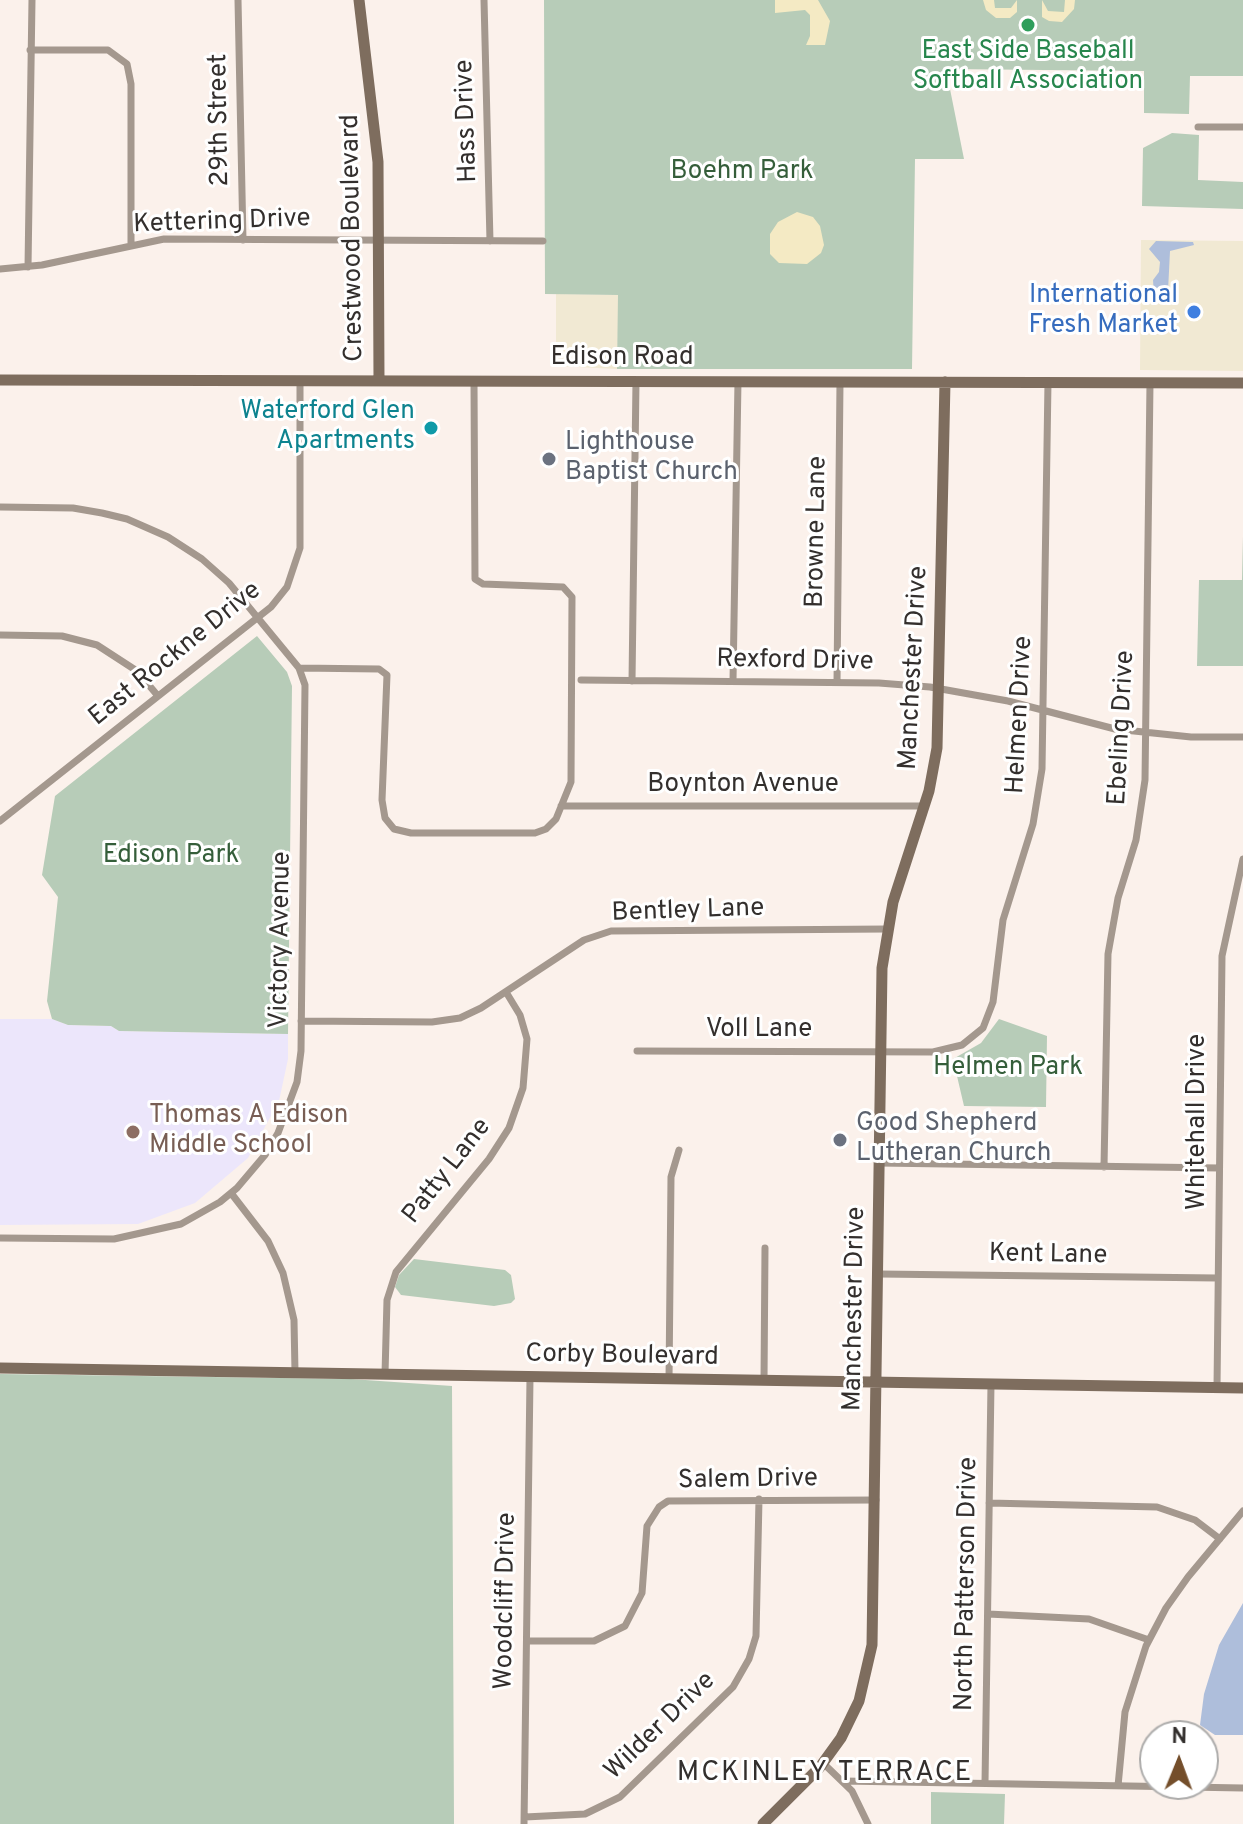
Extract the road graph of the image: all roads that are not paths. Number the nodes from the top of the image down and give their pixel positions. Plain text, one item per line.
1 (32, 0) edge
2 (238, 0) edge
3 (359, 0) edge
4 (484, 0) edge
5 (30, 50) junction
6 (1198, 127) dead end
7 (1243, 127) edge
8 (243, 240) junction
9 (380, 240) junction
10 (490, 241) junction
11 (543, 241) dead end
12 (131, 244) junction
13 (28, 267) junction
14 (0, 269) edge
15 (0, 380) edge
16 (300, 381) junction
17 (379, 381) junction
18 (474, 381) junction
19 (636, 381) junction
20 (738, 381) junction
21 (840, 382) junction
22 (945, 382) junction
23 (1048, 382) junction
24 (1150, 383) junction
25 (1243, 383) edge
26 (0, 507) edge
27 (259, 617) junction
28 (0, 635) edge
29 (299, 668) junction
30 (581, 680) dead end
31 (632, 681) junction
32 (733, 681) junction
33 (837, 682) junction
34 (941, 688) junction
35 (158, 696) junction
36 (1044, 711) junction
37 (1146, 733) junction
38 (1243, 737) edge
39 (561, 806) junction
40 (925, 806) junction
41 (0, 821) edge
42 (1243, 859) edge
43 (887, 929) junction
44 (506, 992) junction
45 (301, 1021) junction
46 (637, 1051) dead end
47 (880, 1051) junction
48 (679, 1150) dead end
49 (879, 1163) junction
50 (1104, 1167) junction
51 (1219, 1168) junction
52 (231, 1193) junction
53 (0, 1238) edge
54 (765, 1248) dead end
55 (879, 1274) junction
56 (1217, 1278) junction
57 (0, 1368) edge
58 (295, 1372) junction
59 (385, 1374) junction
60 (530, 1378) junction
61 (669, 1380) junction
62 (764, 1381) junction
63 (877, 1383) junction
64 (991, 1384) junction
65 (1217, 1387) junction
66 (1243, 1388) edge
67 (759, 1499) junction
68 (876, 1500) junction
69 (989, 1503) junction
70 (1243, 1511) edge
71 (1220, 1539) junction
72 (988, 1614) junction
73 (1149, 1640) junction
74 (527, 1641) junction
75 (823, 1763) junction
76 (843, 1781) junction
77 (985, 1783) junction
78 (1118, 1786) junction
79 (1243, 1788) edge
80 (524, 1821) edge
81 (763, 1824) edge
82 (868, 1824) edge

1 - 5 street
2 - 8 street, 29th Street
3 - 9 street, Crestwood Boulevard
4 - 10 street, Hass Drive
5 - 12 street
5 - 13 street
6 - 7 street
8 - 9 street, Kettering Drive
8 - 12 street, Kettering Drive
9 - 10 street, Kettering Drive
9 - 17 street, Crestwood Boulevard
10 - 11 street, Kettering Drive
12 - 13 street, Kettering Drive
13 - 14 street, Kettering Drive
15 - 16 street, Edison Road
16 - 17 street, Edison Road
16 - 27 street, East Rockne Drive
17 - 18 street, Edison Road
18 - 19 street, Edison Road
18 - 39 street
19 - 20 street, Edison Road
19 - 31 street
20 - 21 street, Edison Road
20 - 32 street
21 - 22 street, Edison Road
21 - 33 street, Browne Lane
22 - 23 street, Edison Road
22 - 34 street, Manchester Drive
23 - 24 street, Edison Road
23 - 36 street, Helmen Drive
24 - 25 street, Edison Road
24 - 37 street, Ebeling Drive
26 - 27 street
27 - 29 street
27 - 35 street, East Rockne Drive
28 - 35 street
29 - 39 street
29 - 45 street, Victory Avenue
30 - 31 street, Rexford Drive
31 - 32 street, Rexford Drive
32 - 33 street, Rexford Drive
33 - 34 street, Rexford Drive
34 - 36 street, Rexford Drive
34 - 40 street, Manchester Drive
35 - 41 street, East Rockne Drive
36 - 37 street, Rexford Drive
36 - 47 street, Helmen Drive
37 - 38 street, Rexford Drive
37 - 50 street, Ebeling Drive
39 - 40 street, Boynton Avenue
40 - 43 street, Manchester Drive
42 - 51 street, Whitehall Drive
43 - 44 street, Bentley Lane
43 - 47 street, Manchester Drive
44 - 45 street, Bentley Lane
44 - 59 street, Patty Lane
45 - 52 street, Victory Avenue
46 - 47 street, Voll Lane
47 - 49 street, Manchester Drive
48 - 61 street
49 - 50 street
49 - 55 street, Manchester Drive
50 - 51 street
51 - 56 street, Whitehall Drive
52 - 53 street, Victory Avenue
52 - 58 street
54 - 62 street
55 - 56 street, Kent Lane
55 - 63 street, Manchester Drive
56 - 65 street, Whitehall Drive
57 - 58 street, Corby Boulevard
58 - 59 street, Corby Boulevard
59 - 60 street, Corby Boulevard
60 - 61 street, Corby Boulevard
60 - 74 street, Woodcliff Drive
61 - 62 street, Corby Boulevard
62 - 63 street, Corby Boulevard
63 - 64 street, Corby Boulevard
63 - 68 street, Manchester Drive
64 - 65 street, Corby Boulevard
64 - 69 street, North Patterson Drive
65 - 66 street, Corby Boulevard
67 - 68 street, Salem Drive
67 - 74 street, Salem Drive
67 - 80 street, Wilder Drive
68 - 75 street, Manchester Drive
69 - 71 street
69 - 72 street, North Patterson Drive
70 - 71 street
71 - 73 street
72 - 73 street
72 - 77 street, North Patterson Drive
73 - 78 street
74 - 80 street, Woodcliff Drive
75 - 76 street
75 - 81 street, Manchester Drive
76 - 77 street
76 - 82 street
77 - 78 street
78 - 79 street

